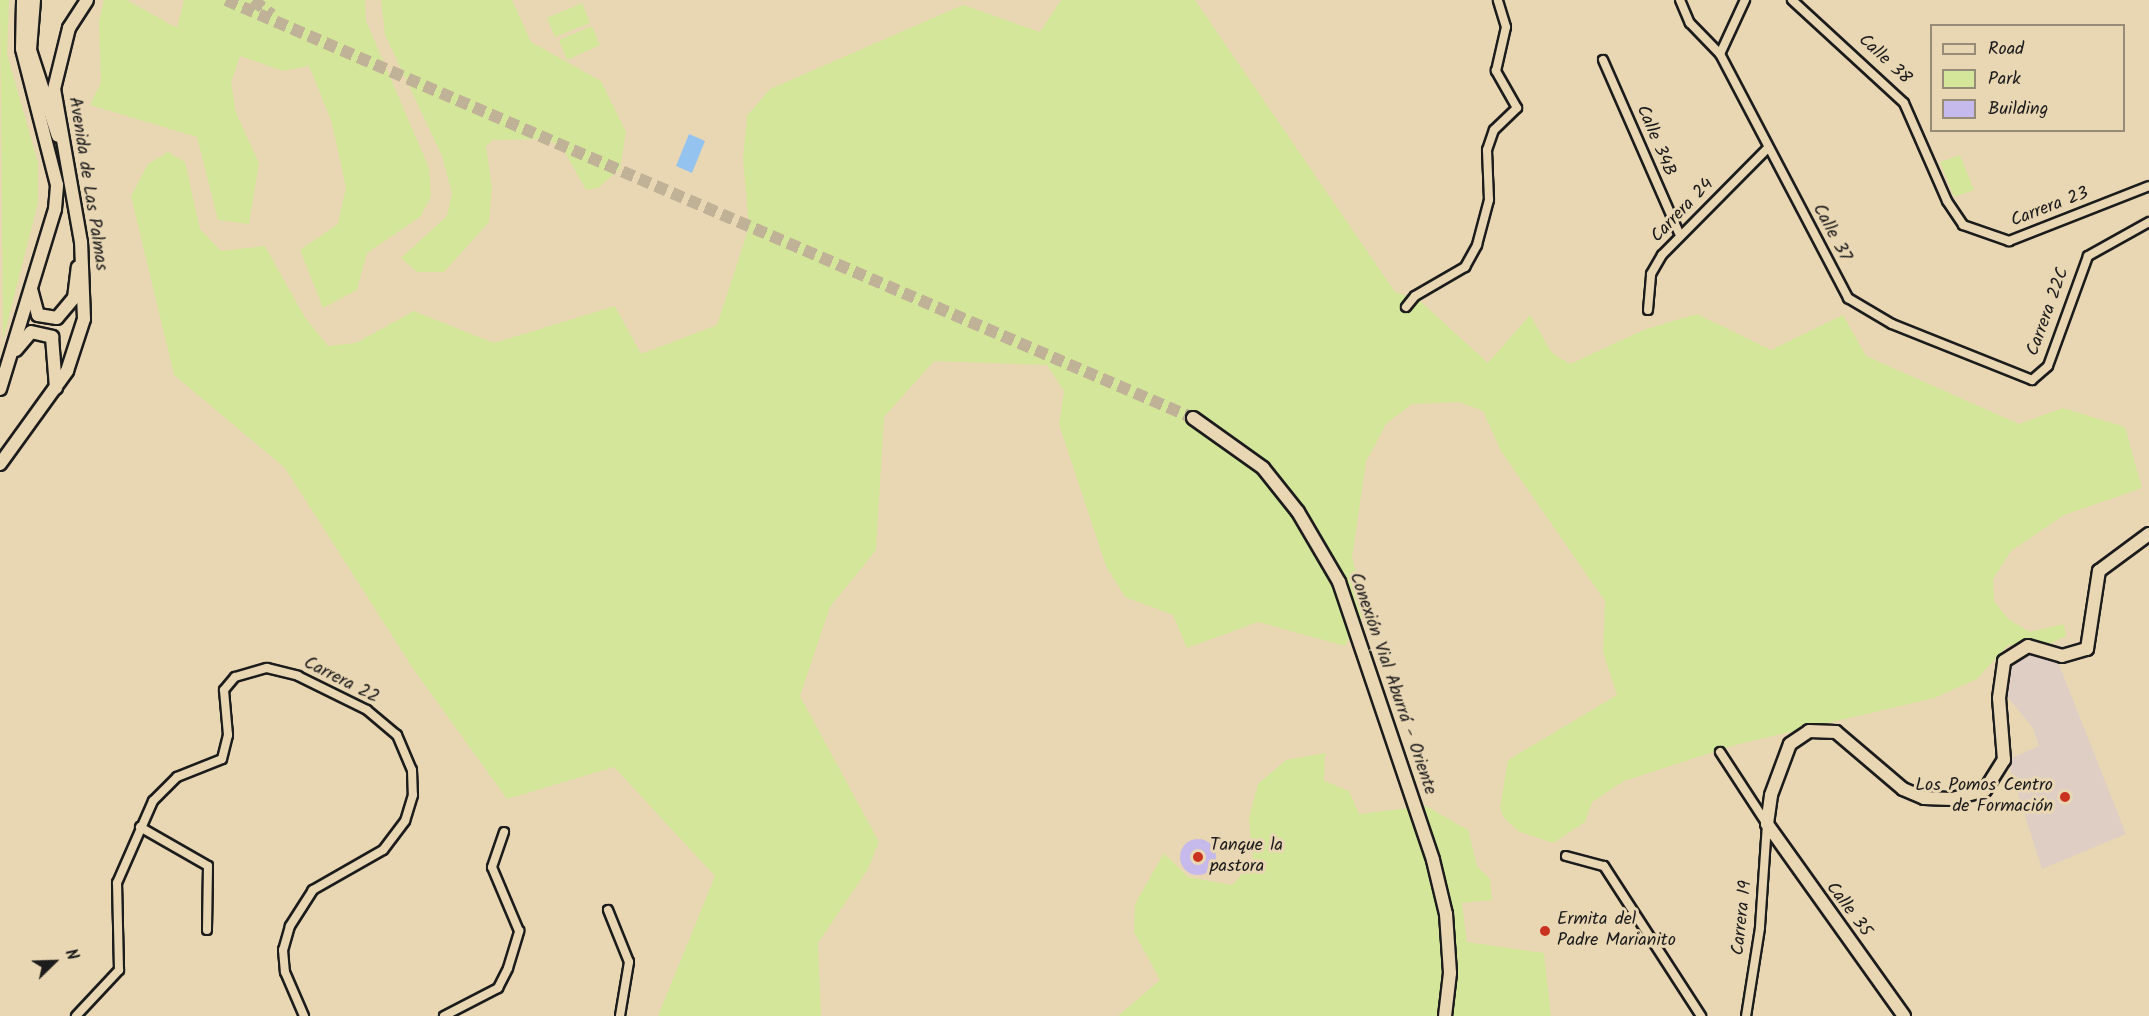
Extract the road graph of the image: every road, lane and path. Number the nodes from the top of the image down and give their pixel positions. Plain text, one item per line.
1 (23, 0) edge
2 (34, 0) edge
3 (87, 0) edge
4 (1498, 0) edge
5 (1680, 0) edge
6 (1745, 0) edge
7 (1792, 0) edge
8 (1720, 54) junction
9 (1603, 60) dead end
10 (64, 148) junction
11 (1768, 148) junction
12 (2149, 186) edge
13 (2149, 222) edge
14 (1964, 225) joint
15 (1679, 233) junction
16 (81, 242) junction
17 (30, 282) junction
18 (1406, 307) dead end
19 (1648, 310) dead end
20 (5, 371) junction
21 (2040, 376) joint
22 (0, 389) edge
23 (56, 389) junction
24 (1193, 418) tunnel mouth
25 (0, 464) edge
26 (2149, 534) edge
27 (1720, 752) dead end
28 (1767, 824) junction
29 (140, 827) junction
30 (504, 832) dead end
31 (1566, 856) dead end
32 (608, 910) dead end
33 (207, 930) dead end
34 (1701, 1015) edge
35 (1745, 1015) edge
36 (76, 1016) edge
37 (304, 1016) edge
38 (444, 1016) edge
39 (620, 1016) edge
40 (1445, 1016) edge
41 (1904, 1016) edge

1 - 17 main road, Avenida de Las Palmas
2 - 10 main road
3 - 10 main road, Avenida de Las Palmas
4 - 18 street
5 - 8 street, Calle 37
6 - 8 street
7 - 14 street, Calle 38
8 - 11 street, Calle 37
9 - 15 street, Calle 34B
10 - 16 main road, Avenida de Las Palmas
11 - 15 street, Carrera 24
11 - 21 street, Calle 37
12 - 14 street, Carrera 23
13 - 21 street, Carrera 22C
15 - 19 street, Carrera 24
16 - 17 main road
16 - 23 main road, Avenida de Las Palmas
17 - 20 main road, Avenida de Las Palmas
20 - 22 main road, Avenida de Las Palmas
20 - 23 main road
23 - 25 main road, Avenida de Las Palmas
24 - 40 main road, Conexión Vial Aburrá - Oriente
26 - 28 main road
27 - 28 street
28 - 35 street, Carrera 19
28 - 41 main road, Calle 35
29 - 33 street
29 - 36 street, Carrera 22
29 - 37 street, Carrera 22
30 - 38 street
31 - 34 street
32 - 39 street

